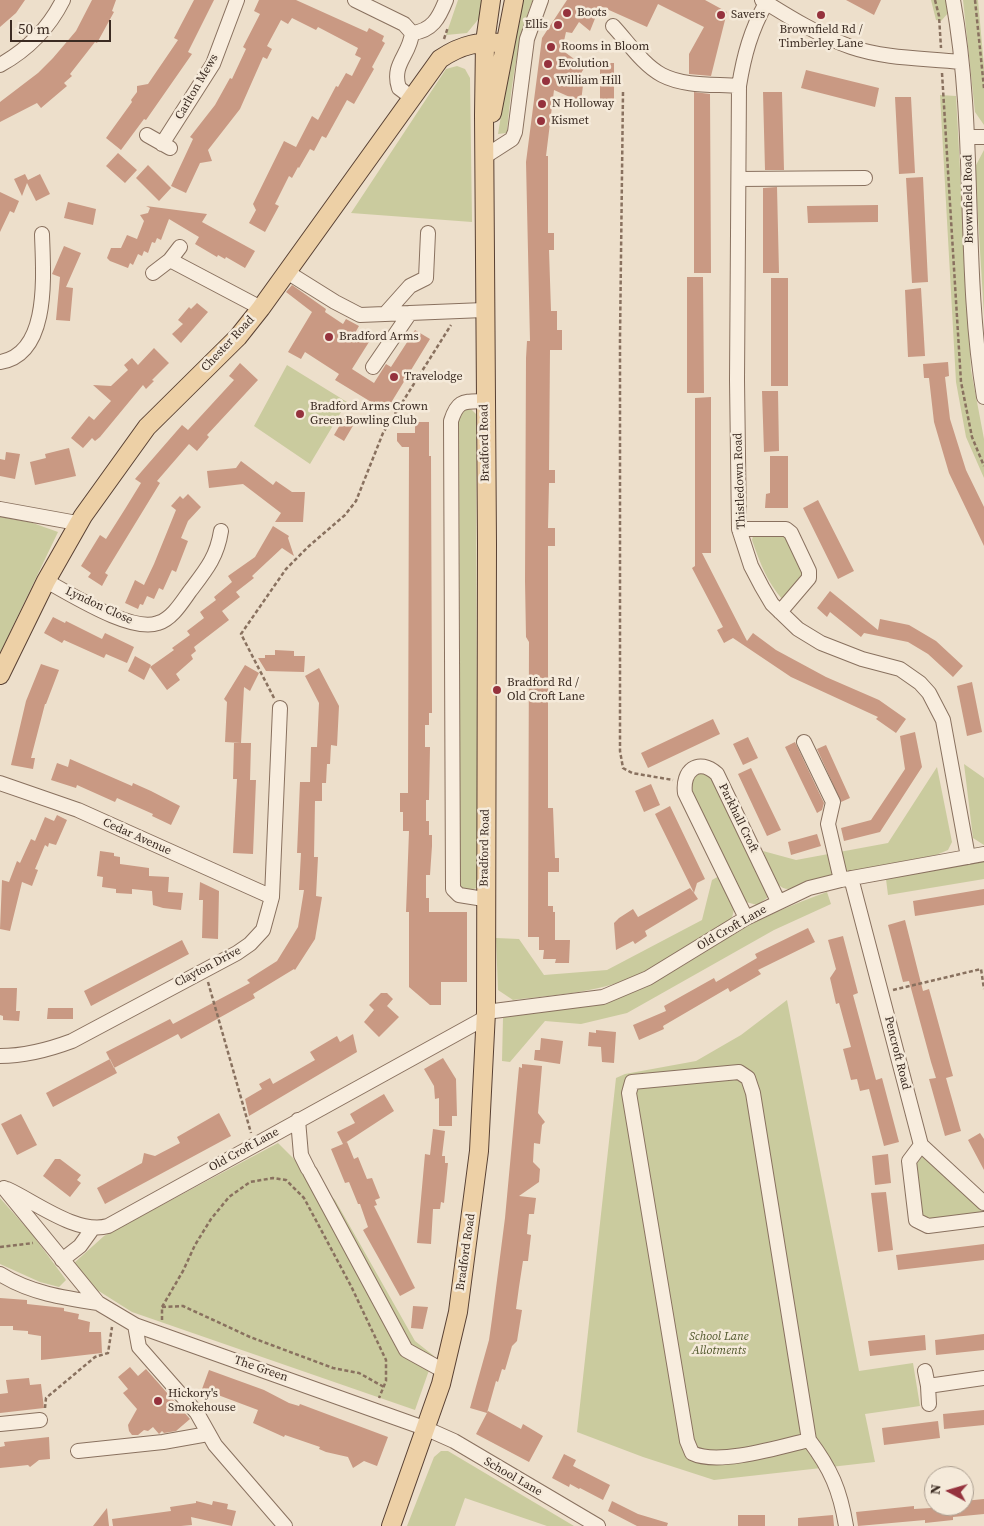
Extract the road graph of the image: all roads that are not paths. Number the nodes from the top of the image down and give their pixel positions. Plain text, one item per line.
1 (63, 0) edge
2 (237, 0) edge
3 (355, 0) edge
4 (446, 0) edge
5 (491, 0) edge
6 (514, 0) edge
7 (541, 0) edge
8 (953, 0) edge
9 (764, 2) edge
10 (784, 6) edge
11 (613, 26) dead end
12 (412, 33) junction
13 (485, 42) junction
14 (506, 43) junction
15 (961, 62) junction
16 (0, 65) edge
17 (739, 86) junction
18 (411, 97) junction
19 (147, 135) dead end
20 (984, 137) edge
21 (967, 138) junction
22 (484, 157) junction
23 (864, 178) dead end
24 (739, 179) junction
25 (428, 233) dead end
26 (42, 234) dead end
27 (180, 247) dead end
28 (170, 260) junction
29 (287, 272) junction
30 (153, 273) dead end
31 (261, 308) junction
32 (484, 310) junction
33 (410, 313) junction
34 (385, 314) junction
35 (0, 362) edge
36 (373, 367) dead end
37 (984, 397) edge
38 (485, 400) junction
39 (0, 509) edge
40 (78, 523) junction
41 (739, 529) junction
42 (221, 531) dead end
43 (46, 581) junction
44 (780, 612) junction
45 (0, 675) edge
46 (280, 708) road end
47 (804, 742) dead end
48 (0, 783) edge
49 (984, 854) edge
50 (968, 857) junction
51 (846, 879) junction
52 (272, 897) junction
53 (484, 899) junction
54 (778, 901) junction
55 (746, 918) junction
56 (485, 1015) junction
57 (0, 1056) edge
58 (298, 1120) junction
59 (921, 1145) junction
60 (2, 1187) edge
61 (984, 1203) edge
62 (984, 1219) edge
63 (93, 1228) junction
64 (62, 1260) junction
65 (0, 1274) edge
66 (98, 1303) junction
67 (135, 1324) junction
68 (444, 1371) junction
69 (925, 1371) dead end
70 (984, 1378) edge
71 (928, 1386) junction
72 (929, 1404) dead end
73 (40, 1420) road end
74 (0, 1424) edge
75 (427, 1429) junction
76 (208, 1434) junction
77 (809, 1440) junction
78 (78, 1451) dead end
79 (285, 1526) edge
80 (391, 1526) edge
81 (598, 1526) edge
82 (846, 1526) edge

1 - 16 street
2 - 19 street, Carlton Mews
3 - 12 street
4 - 12 street
5 - 13 main road
6 - 14 main road
7 - 22 street
8 - 15 street, Brownfield Road
9 - 10 street
9 - 17 street, Thistledown Road
10 - 15 street
11 - 17 street
12 - 18 street
13 - 14 main road, Chester Road
13 - 18 main road, Chester Road
13 - 22 main road
14 - 22 main road
15 - 21 street, Brownfield Road
17 - 24 street, Thistledown Road
18 - 29 main road, Chester Road
20 - 21 street
21 - 37 street, Brownfield Road
22 - 32 main road, Bradford Road
23 - 24 street
24 - 41 street, Thistledown Road
25 - 34 street
26 - 35 street
27 - 28 street
28 - 30 street
28 - 31 street
29 - 31 main road, Chester Road
29 - 34 street
31 - 40 main road, Chester Road
32 - 33 street
32 - 38 main road, Bradford Road
33 - 34 street
33 - 36 street
38 - 53 main road, Bradford Road
38 - 53 street
39 - 40 street
40 - 43 main road, Chester Road
41 - 44 street, Thistledown Road
41 - 44 street
42 - 43 street, Lyndon Close
43 - 45 main road, Chester Road
44 - 50 street, Thistledown Road
46 - 52 street, Clayton Drive
47 - 51 street, Pencroft Road
48 - 52 street, Cedar Avenue
49 - 50 street, Old Croft Lane
50 - 51 street, Old Croft Lane
51 - 54 street, Old Croft Lane
51 - 59 street, Pencroft Road
52 - 57 street, Clayton Drive
53 - 56 main road, Bradford Road
54 - 55 street, Old Croft Lane
54 - 55 street, Parkhall Croft
55 - 56 street, Old Croft Lane
56 - 58 street, Old Croft Lane
56 - 68 main road, Bradford Road
58 - 63 street, Old Croft Lane
58 - 68 street
59 - 61 street
59 - 62 street
60 - 63 street
60 - 64 street, The Green
63 - 64 street
64 - 66 street, The Green
65 - 66 street, The Green
66 - 67 street, The Green
67 - 75 street, The Green
67 - 76 street
68 - 75 main road, Bradford Road
69 - 71 street
70 - 71 street
71 - 72 street
73 - 74 street
75 - 80 main road, Bradford Road
75 - 81 street, School Lane
76 - 78 street
76 - 79 street
77 - 77 street
77 - 82 street

